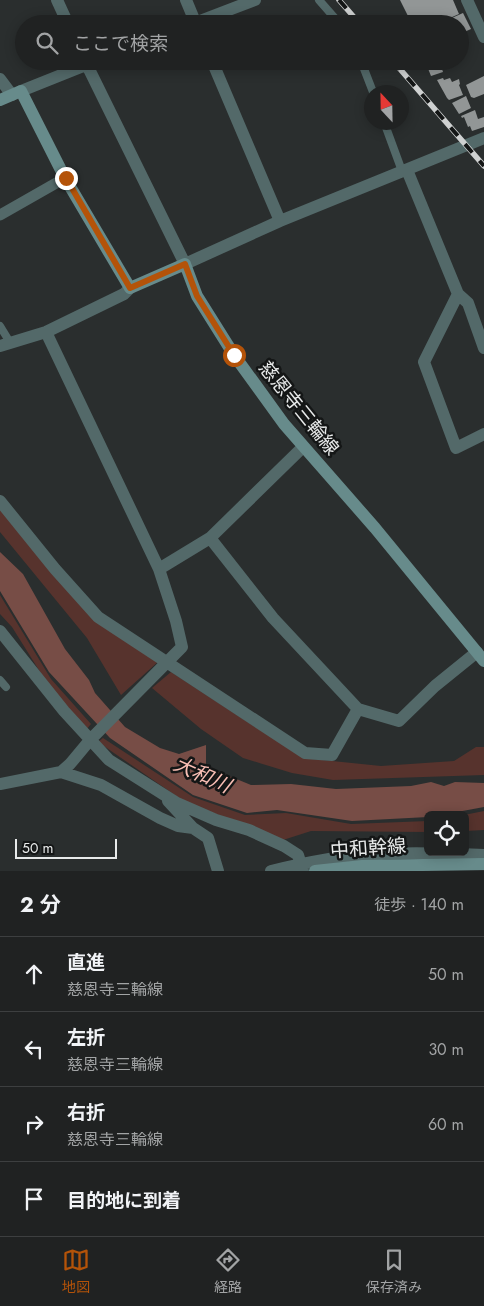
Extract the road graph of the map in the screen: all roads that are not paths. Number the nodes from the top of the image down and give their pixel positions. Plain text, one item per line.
1 (58, 0) edge
2 (186, 0) edge
3 (255, 0) edge
4 (319, 0) edge
5 (467, 0) edge
6 (64, 15) edge
7 (191, 15) edge
8 (215, 15) edge
9 (332, 15) edge
10 (484, 37) edge
11 (70, 70) edge
12 (93, 70) edge
13 (216, 70) edge
14 (364, 70) edge
15 (0, 79) edge
16 (370, 85) edge
17 (11, 95) edge
18 (388, 130) edge
19 (484, 138) edge
20 (405, 170) junction
21 (66, 178) junction
22 (0, 215) edge
23 (280, 221) junction
24 (185, 264) junction
25 (130, 288) junction
26 (458, 294) junction
27 (0, 326) edge
28 (46, 332) junction
29 (5, 345) edge
30 (484, 348) edge
31 (484, 434) edge
32 (303, 447) junction
33 (0, 502) edge
34 (210, 538) junction
35 (159, 569) junction
36 (0, 631) edge
37 (480, 656) edge
38 (165, 665) junction
39 (0, 680) edge
40 (6, 687) dead end
41 (358, 710) junction
42 (94, 736) junction
43 (60, 772) junction
44 (0, 784) edge
45 (158, 790) junction
46 (193, 828) junction
47 (484, 854) edge
48 (484, 864) edge
49 (302, 867) edge
50 (218, 871) edge
51 (271, 871) edge
52 (315, 871) edge

1 - 6 street
2 - 7 street
3 - 8 street
4 - 9 lane
5 - 10 street
11 - 17 street
12 - 24 street
13 - 23 street
14 - 16 lane
15 - 17 street
17 - 21 main road
18 - 20 lane
19 - 20 street
20 - 23 street
20 - 26 street
21 - 22 street
21 - 25 main road
23 - 24 street
24 - 25 main road
24 - 32 main road, 慈恩寺三輪線
25 - 28 street
26 - 30 street
26 - 31 street
27 - 29 lane
28 - 29 street
28 - 35 street
32 - 34 street
32 - 37 main road, 慈恩寺三輪線
33 - 38 street
34 - 35 street
34 - 41 street
35 - 38 street
36 - 42 street
37 - 41 street
38 - 41 street
38 - 42 street
39 - 40 lane
42 - 43 street
42 - 45 street
43 - 44 street
43 - 46 street
45 - 46 street
45 - 49 street
46 - 50 street
47 - 49 street
48 - 52 main road, 中和幹線
49 - 51 street

